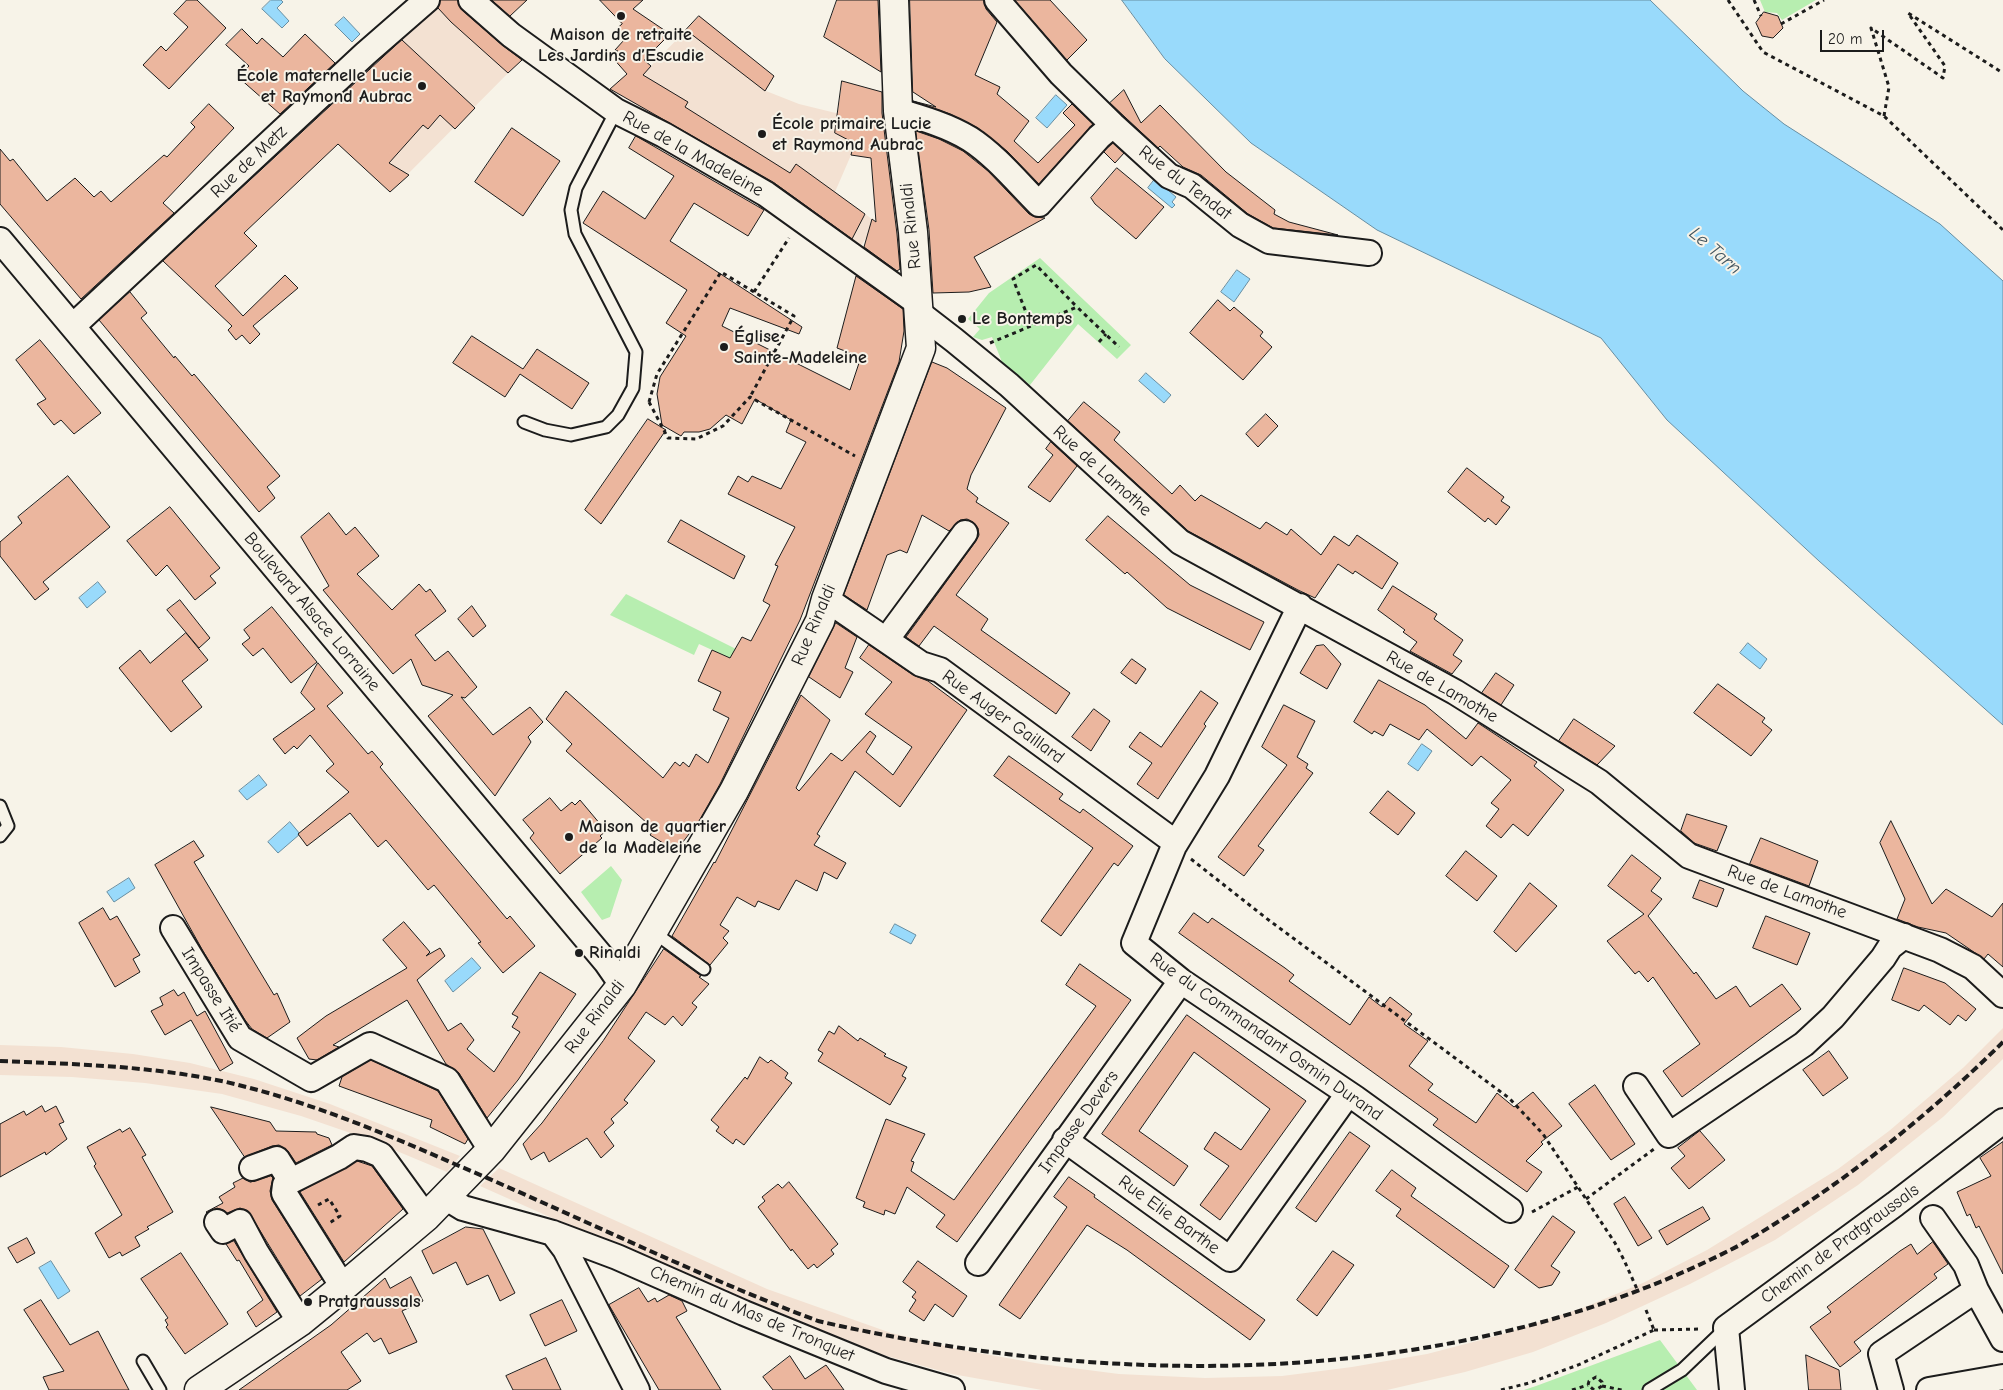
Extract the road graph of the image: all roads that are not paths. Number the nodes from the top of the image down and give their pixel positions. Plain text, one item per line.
1 (427, 0) edge
2 (471, 0) edge
3 (894, 0) edge
4 (997, 0) edge
5 (616, 111) junction
6 (898, 111) junction
7 (1113, 125) junction
8 (0, 240) edge
9 (1369, 252) dead end
10 (919, 308) junction
11 (73, 326) junction
12 (524, 422) dead end
13 (965, 533) dead end
14 (826, 598) junction
15 (1300, 606) junction
16 (886, 640) junction
17 (0, 806) edge
18 (0, 836) edge
19 (1175, 844) junction
20 (173, 928) dead end
21 (652, 931) junction
22 (1904, 936) junction
23 (704, 969) dead end
24 (1181, 981) junction
25 (622, 985) junction
26 (2003, 995) edge
27 (1636, 1086) dead end
28 (1348, 1094) junction
29 (2003, 1121) edge
30 (1065, 1140) junction
31 (491, 1150) junction
32 (252, 1168) dead end
33 (291, 1181) junction
34 (446, 1197) junction
35 (1510, 1210) road end
36 (426, 1217) junction
37 (1933, 1218) dead end
38 (217, 1222) dead end
39 (553, 1233) junction
40 (978, 1263) dead end
41 (343, 1287) junction
42 (1976, 1290) junction
43 (300, 1322) junction
44 (1726, 1328) junction
45 (2003, 1339) edge
46 (143, 1361) dead end
47 (2003, 1376) edge
48 (1663, 1387) edge
49 (160, 1390) edge
50 (199, 1390) edge
51 (637, 1390) edge
52 (952, 1390) edge
53 (1649, 1390) edge
54 (1732, 1390) edge
55 (1890, 1390) edge
56 (1929, 1390) edge

1 - 11 street, Rue de Metz
2 - 5 street, Rue de la Madeleine
3 - 6 street, Rue Rinaldi
4 - 7 street, Rue du Tendat
5 - 10 street, Rue de la Madeleine
5 - 12 lane
6 - 7 street
6 - 10 street, Rue Rinaldi
7 - 9 street, Rue du Tendat
8 - 11 street, Boulevard Alsace Lorraine
10 - 14 street, Rue Rinaldi
10 - 15 street, Rue de Lamothe
11 - 25 street, Boulevard Alsace Lorraine
13 - 16 street
14 - 16 street, Rue Auger Gaillard
14 - 21 street, Rue Rinaldi
15 - 19 street, Rue du Commandant Osmin Durand
15 - 22 street, Rue de Lamothe
16 - 19 street, Rue Auger Gaillard
17 - 18 lane
19 - 24 street, Rue du Commandant Osmin Durand
20 - 31 street, Impasse Itié
21 - 23 lane
21 - 25 street, Rue Rinaldi
22 - 26 street, Rue de Lamothe
22 - 27 street
24 - 28 street, Rue du Commandant Osmin Durand
24 - 30 street, Impasse Devers
25 - 31 street, Rue Rinaldi
28 - 30 street, Rue Elie Barthe
28 - 35 street, Rue du Commandant Osmin Durand
29 - 44 street, Chemin de Pratgraussals
30 - 40 street, Impasse Devers
31 - 34 street, Rue Rinaldi
32 - 33 street
33 - 36 street
33 - 41 street
34 - 36 street, Rue Rinaldi
34 - 39 street
36 - 41 street, Rue Rinaldi
37 - 42 street
38 - 43 street
39 - 51 street
39 - 52 street, Chemin du Mas de Tronquet
41 - 43 street, Rue Rinaldi
42 - 45 street
42 - 55 street
43 - 50 street, Rue Rinaldi
44 - 48 lane
44 - 54 street
46 - 49 lane
47 - 56 street
48 - 53 lane

